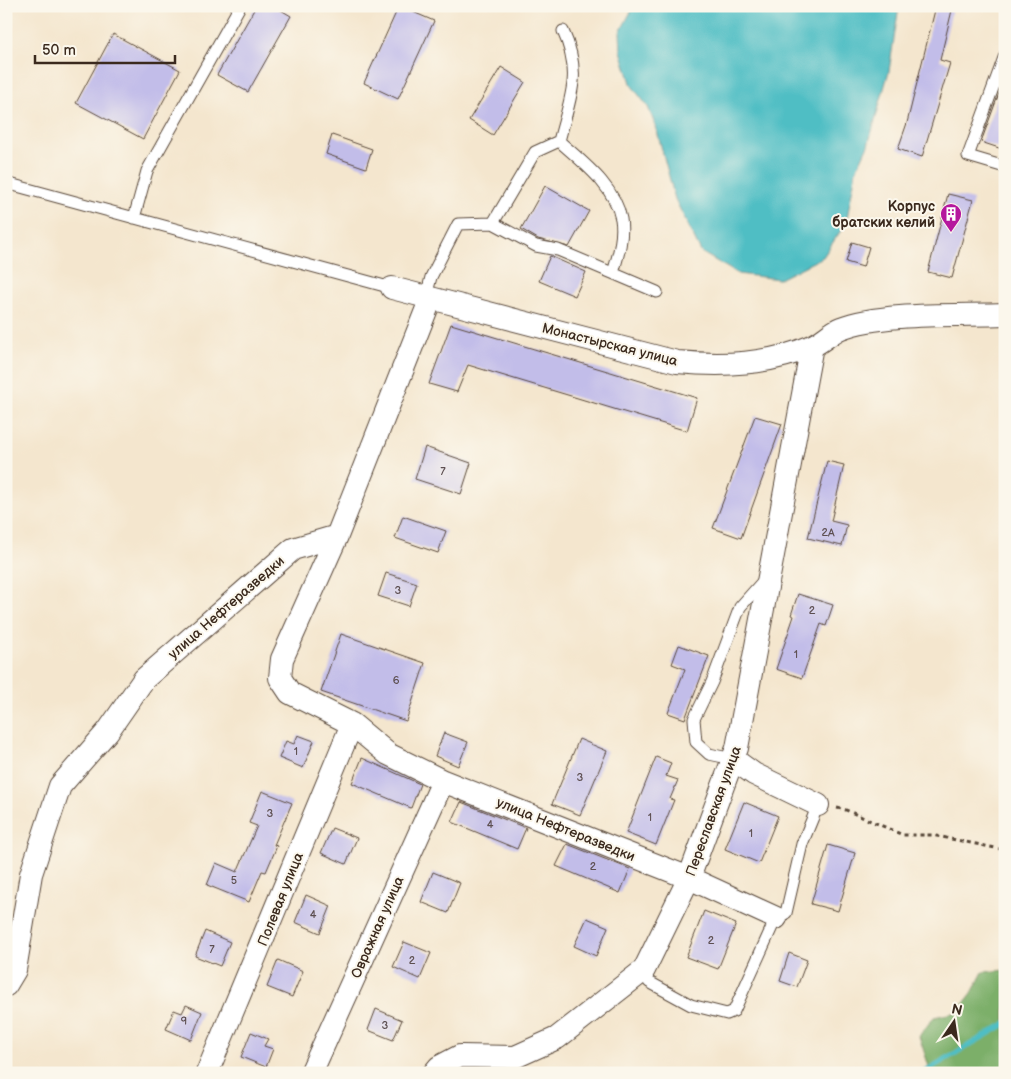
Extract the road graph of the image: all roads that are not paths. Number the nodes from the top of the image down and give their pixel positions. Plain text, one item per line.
1 (240, 6) edge
2 (563, 31) dead end
3 (1005, 55) edge
4 (559, 142) junction
5 (1005, 167) edge
6 (6, 183) edge
7 (134, 218) junction
8 (492, 223) junction
9 (613, 273) junction
10 (392, 288) joint
11 (657, 292) dead end
12 (429, 298) junction
13 (1005, 314) edge
14 (812, 346) junction
15 (337, 536) junction
16 (770, 573) junction
17 (352, 724) junction
18 (733, 759) junction
19 (443, 780) junction
20 (818, 806) joint
21 (689, 878) junction
22 (776, 918) junction
23 (644, 970) junction
24 (6, 985) edge
25 (208, 1073) edge
26 (311, 1073) edge
27 (434, 1073) edge

1 - 7 lane
2 - 4 lane
3 - 5 lane
4 - 8 lane
4 - 9 lane
6 - 7 lane
7 - 10 lane
8 - 9 lane
8 - 12 lane
9 - 11 lane
10 - 12 street, Монастырская улица
12 - 14 street, Монастырская улица
12 - 15 street
13 - 14 street, Монастырская улица
14 - 16 street, Переславская улица
15 - 17 street, улица Нефтеразведки
15 - 24 street, улица Нефтеразведки
16 - 18 street, Переславская улица
16 - 18 lane
17 - 19 street, улица Нефтеразведки
17 - 25 street, Полевая улица
18 - 20 street
18 - 21 street, Переславская улица
19 - 21 street, улица Нефтеразведки
19 - 26 street, Овражная улица
20 - 22 lane
21 - 22 street, улица Нефтеразведки
21 - 23 street, Переславская улица
22 - 23 lane
23 - 27 street, Переславская улица

